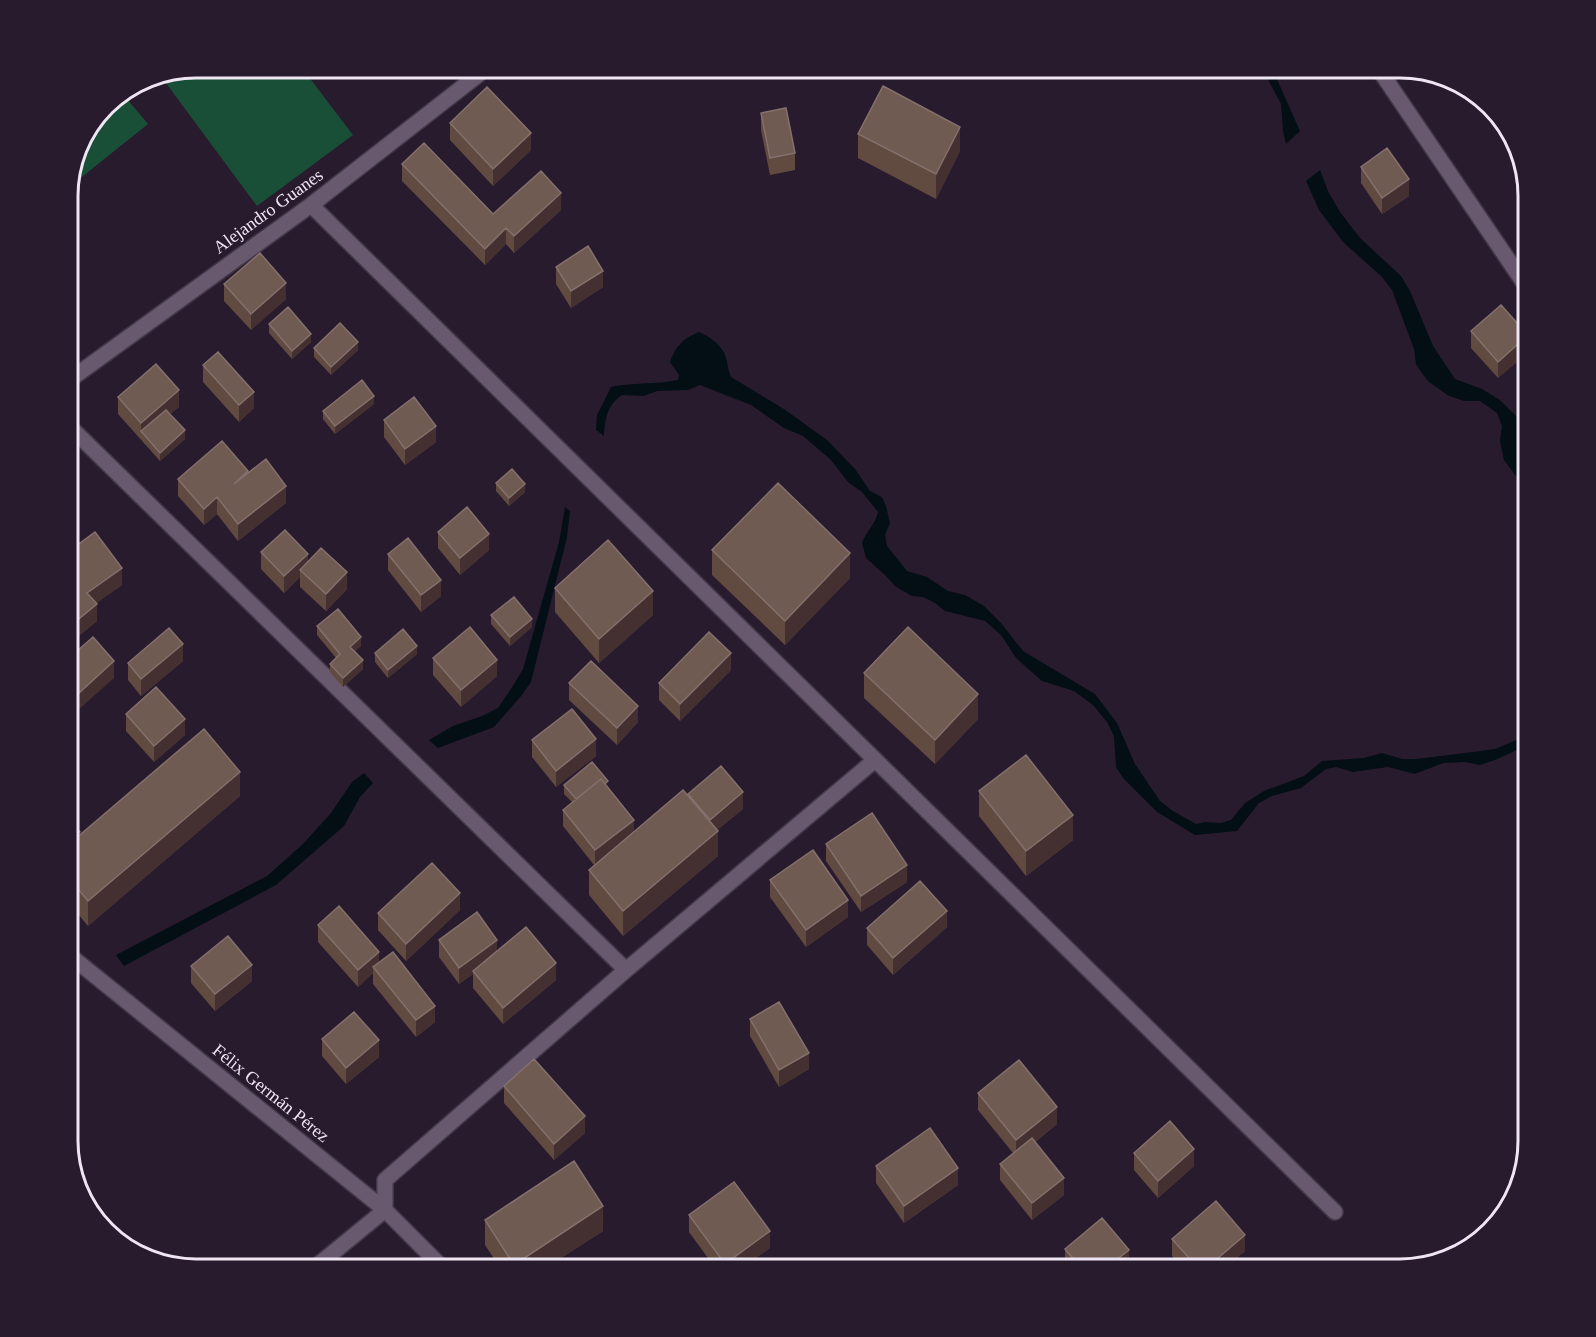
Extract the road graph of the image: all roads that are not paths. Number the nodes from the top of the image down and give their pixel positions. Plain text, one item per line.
1 (474, 78) edge
2 (1385, 78) edge
3 (311, 205) junction
4 (1518, 274) edge
5 (78, 374) edge
6 (78, 435) edge
7 (875, 760) junction
8 (78, 962) edge
9 (626, 970) junction
10 (385, 1210) junction
11 (1335, 1212) dead end
12 (325, 1259) edge
13 (434, 1259) edge

1 - 3 street, Alejandro Guanes
2 - 4 street
3 - 5 street, Alejandro Guanes
3 - 7 street
6 - 9 street
7 - 9 street
7 - 11 street
8 - 10 street, Félix Germán Pérez
9 - 10 street
10 - 12 street
10 - 13 street, Félix Germán Pérez

